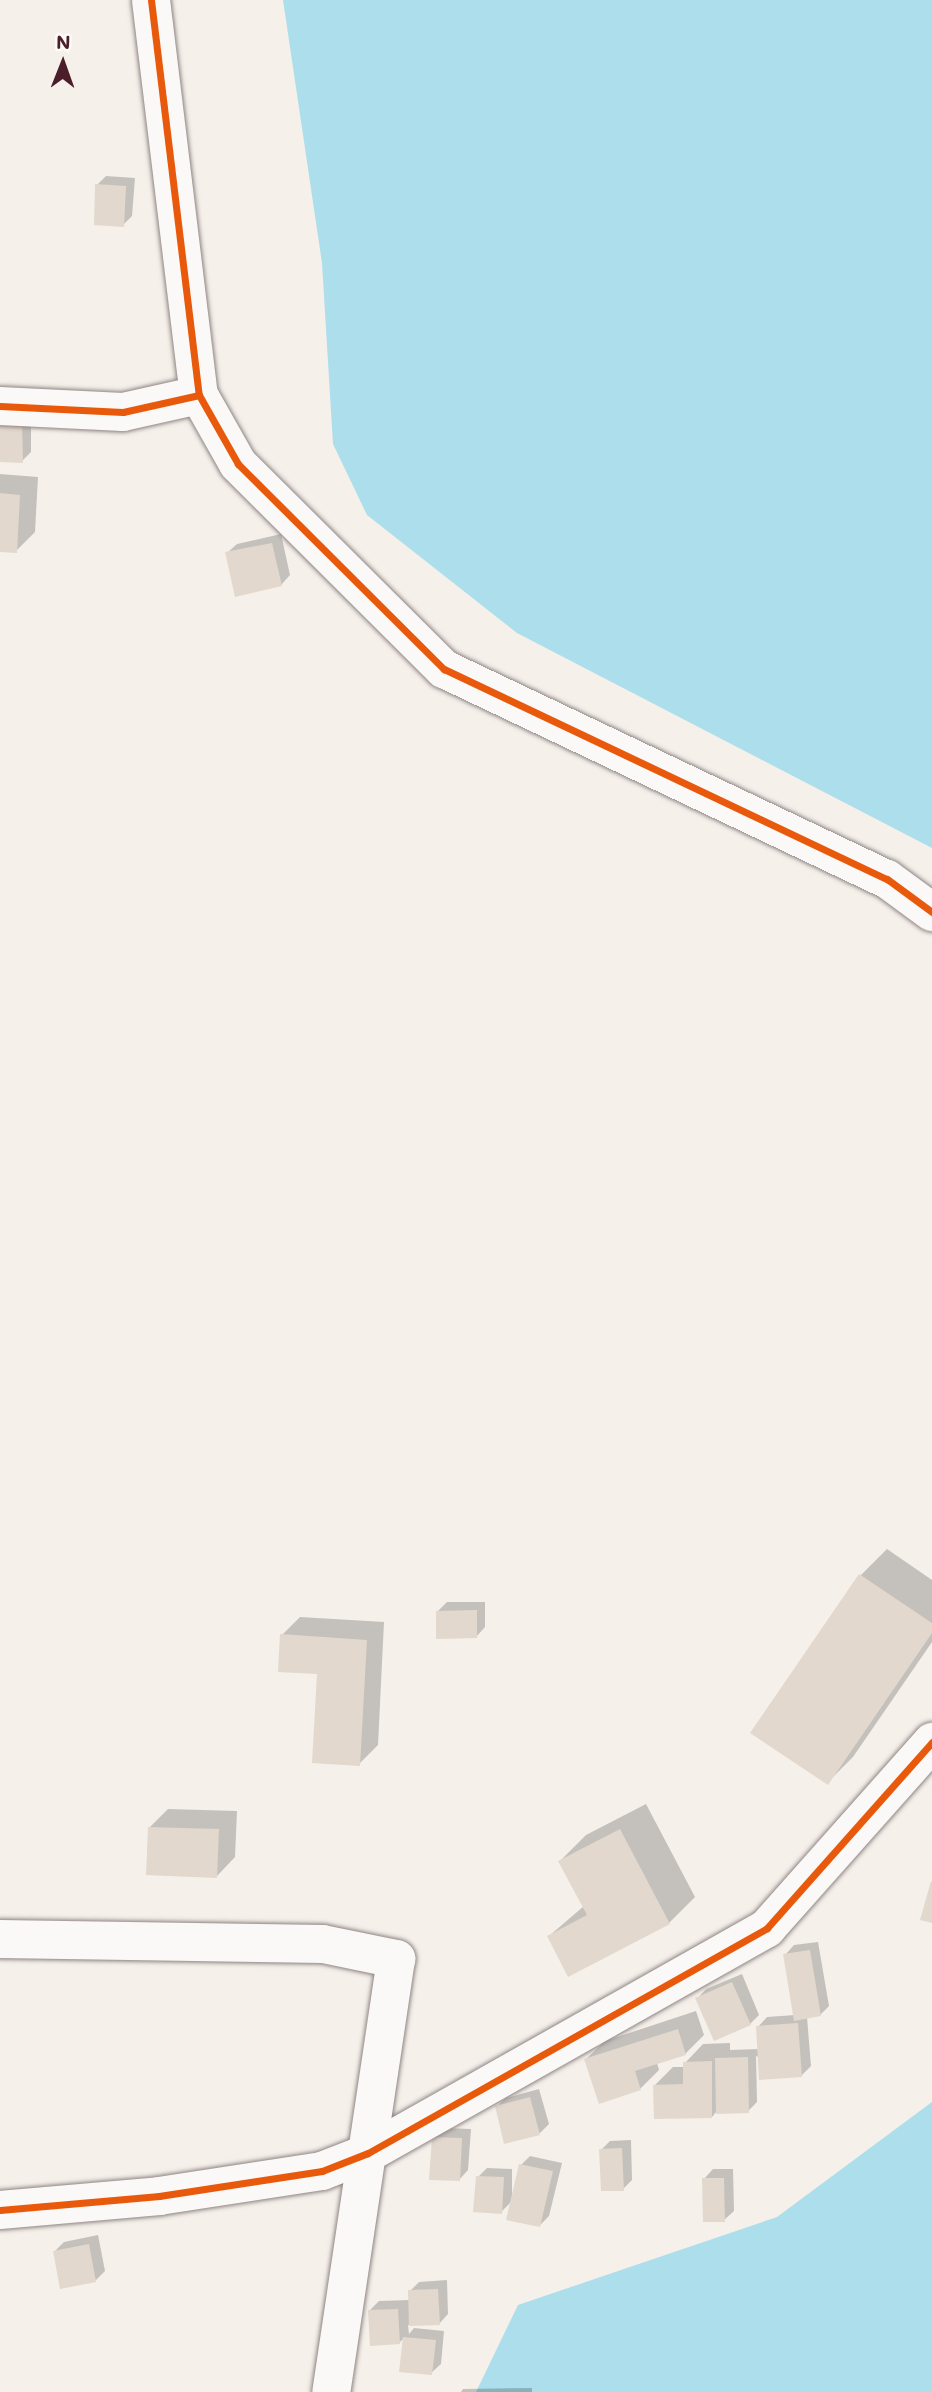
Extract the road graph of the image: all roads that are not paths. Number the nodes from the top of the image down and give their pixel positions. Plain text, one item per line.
1 (151, 0) edge
2 (199, 395) junction
3 (0, 406) edge
4 (932, 912) edge
5 (932, 1742) edge
6 (0, 1939) edge
7 (368, 2153) junction
8 (0, 2210) edge
9 (331, 2392) edge

1 - 2 street
2 - 3 street
2 - 4 street
5 - 7 street
6 - 7 street
7 - 8 street
7 - 9 street

